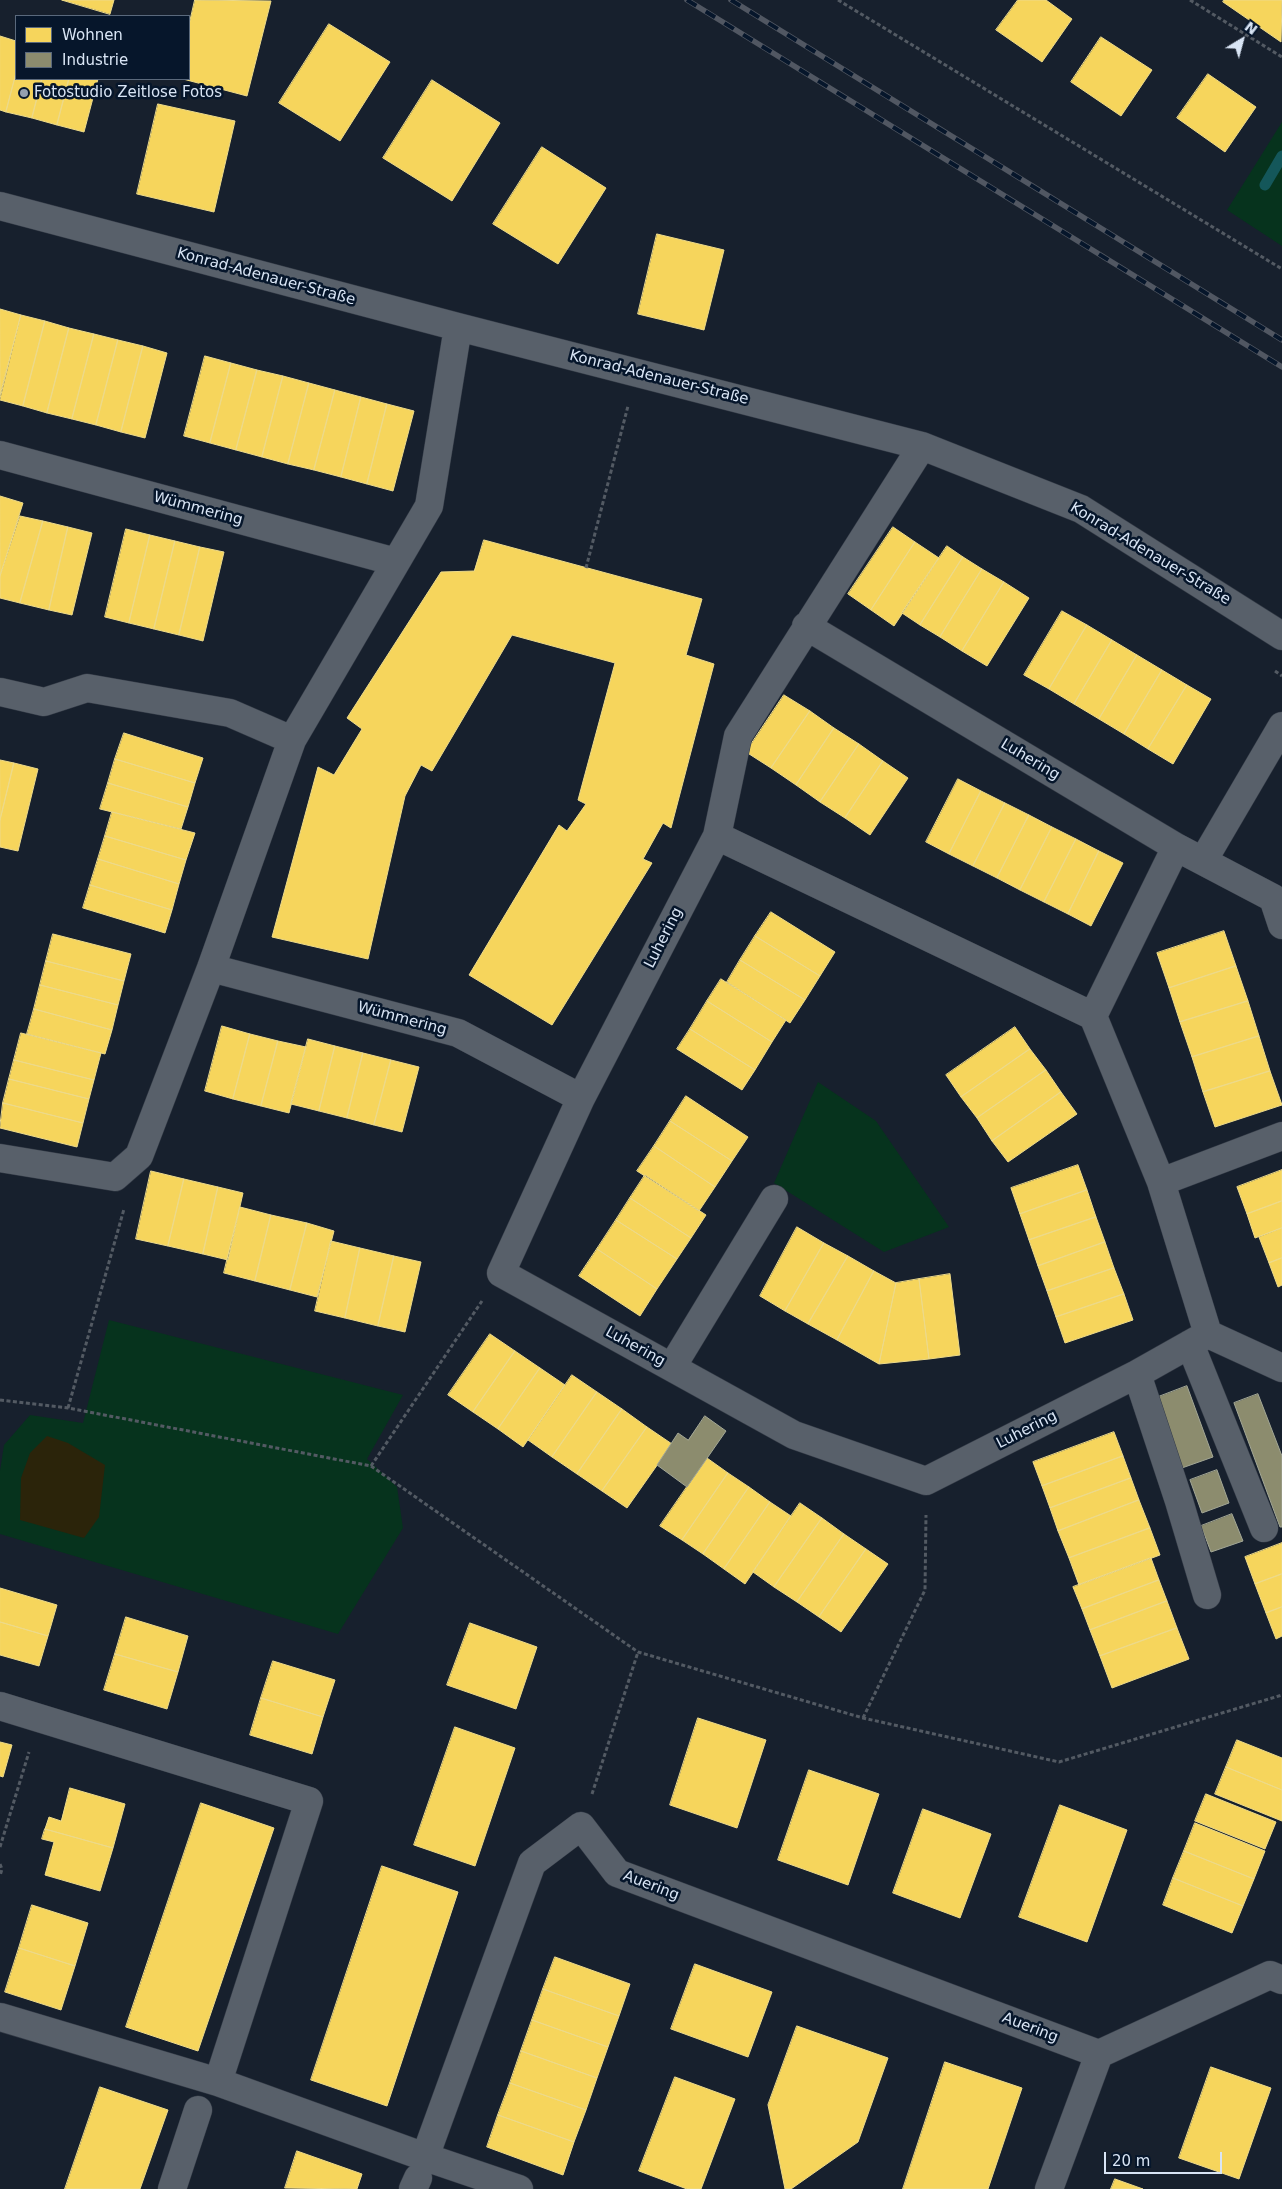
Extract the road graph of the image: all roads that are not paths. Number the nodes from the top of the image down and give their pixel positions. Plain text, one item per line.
1 (0, 206) edge
2 (458, 327) junction
3 (922, 446) junction
4 (0, 455) edge
5 (396, 562) junction
6 (806, 626) junction
7 (1282, 636) edge
8 (0, 692) edge
9 (1282, 726) edge
10 (292, 740) junction
11 (716, 836) junction
12 (1176, 847) junction
13 (1203, 861) junction
14 (1282, 925) edge
15 (210, 968) junction
16 (1093, 1016) junction
17 (582, 1098) junction
18 (1282, 1136) edge
19 (0, 1158) edge
20 (1161, 1182) junction
21 (774, 1199) dead end
22 (1199, 1339) junction
23 (672, 1367) junction
24 (1282, 1368) edge
25 (1137, 1374) junction
26 (1264, 1528) dead end
27 (1207, 1594) dead end
28 (0, 1706) edge
29 (1282, 1980) edge
30 (0, 2017) edge
31 (1099, 2054) junction
32 (218, 2082) junction
33 (198, 2110) dead end
34 (419, 2174) edge
35 (172, 2189) edge
36 (519, 2189) edge
37 (1049, 2189) edge

1 - 2 street, Konrad-Adenauer-Straße
2 - 3 street, Konrad-Adenauer-Straße
2 - 5 street
3 - 6 street, Luhering
3 - 7 street, Konrad-Adenauer-Straße
4 - 5 street, Wümmering
5 - 10 street
6 - 11 street, Luhering
6 - 12 street, Luhering
8 - 10 street
9 - 13 street
10 - 15 street
11 - 16 street
11 - 17 street, Luhering
12 - 13 street, Luhering
12 - 16 street
13 - 14 street, Luhering
15 - 17 street, Wümmering
15 - 19 street
16 - 20 street
17 - 23 street, Luhering
18 - 20 street
20 - 22 street
21 - 23 street
22 - 24 street
22 - 25 street, Luhering
22 - 26 street
23 - 25 street, Luhering
25 - 27 street
28 - 32 street
29 - 31 street
30 - 32 street
31 - 34 street, Auering
31 - 37 street
32 - 34 street
33 - 35 street
34 - 36 street

